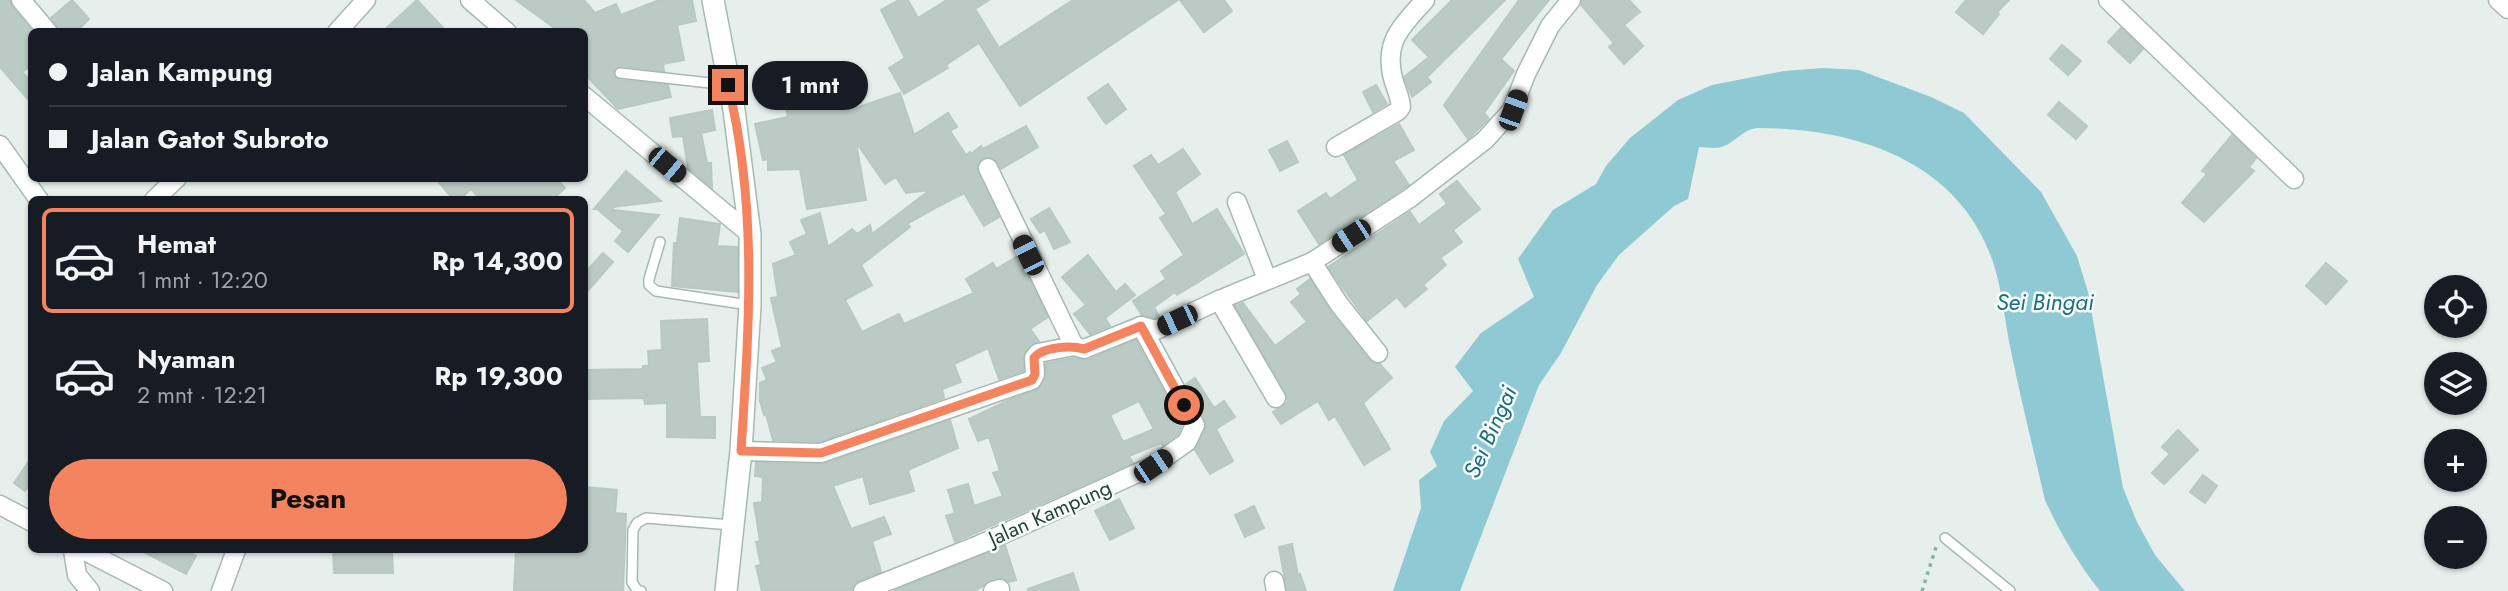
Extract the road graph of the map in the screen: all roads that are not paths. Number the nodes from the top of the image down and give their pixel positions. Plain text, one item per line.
1 (21, 0) edge
2 (366, 0) edge
3 (713, 0) edge
4 (1425, 0) edge
5 (1571, 0) edge
6 (2108, 0) edge
7 (2498, 0) edge
8 (480, 3) edge
9 (2508, 9) edge
10 (45, 28) edge
11 (341, 28) edge
12 (503, 28) edge
13 (620, 73) dead end
14 (728, 85) junction
15 (588, 99) edge
16 (0, 145) edge
17 (1336, 147) dead end
18 (988, 168) dead end
19 (2294, 179) dead end
20 (173, 182) edge
21 (36, 196) edge
22 (158, 196) edge
23 (1237, 202) dead end
24 (750, 234) junction
25 (660, 242) dead end
26 (1312, 262) junction
27 (1267, 279) junction
28 (1219, 300) junction
29 (750, 305) junction
30 (1141, 326) junction
31 (1074, 346) junction
32 (1378, 353) dead end
33 (1276, 398) dead end
34 (741, 451) junction
35 (0, 505) edge
36 (28, 520) edge
37 (735, 525) junction
38 (1945, 538) road end
39 (73, 553) edge
40 (89, 553) edge
41 (235, 553) edge
42 (90, 591) edge
43 (163, 591) edge
44 (221, 591) edge
45 (641, 591) edge
46 (726, 591) edge
47 (863, 591) edge
48 (2010, 591) edge

1 - 10 street
2 - 11 street
3 - 14 main road
4 - 17 street
5 - 26 street
6 - 19 street
7 - 9 street
8 - 12 street
13 - 14 lane
14 - 24 main road
15 - 24 street
16 - 21 street
18 - 31 street
20 - 22 street
23 - 27 street
24 - 29 main road
25 - 29 lane
26 - 27 street
26 - 32 street
27 - 28 street
28 - 30 street
28 - 33 street
29 - 34 main road
30 - 31 street
30 - 47 street, Jalan Kampung
31 - 34 street
34 - 37 main road
35 - 36 street
37 - 45 lane
37 - 46 main road
38 - 48 lane
39 - 42 street
40 - 43 street
41 - 44 street

